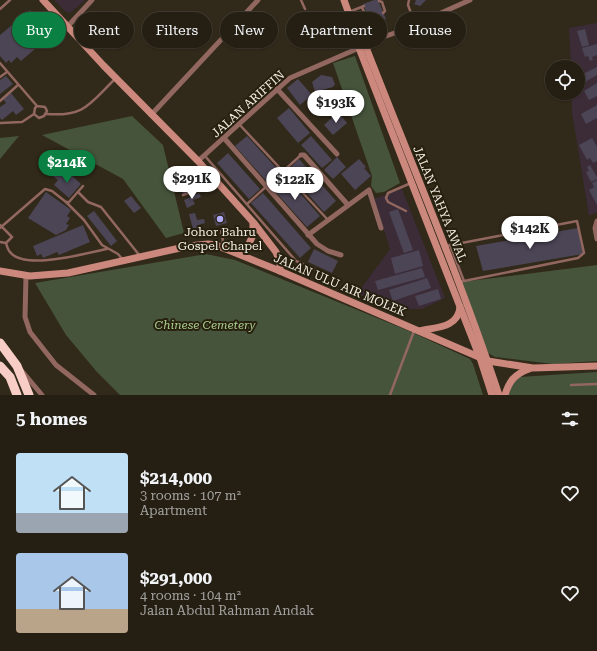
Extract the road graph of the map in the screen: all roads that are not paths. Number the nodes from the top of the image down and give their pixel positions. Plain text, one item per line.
1 (10, 0) edge
2 (43, 0) edge
3 (92, 0) edge
4 (258, 0) edge
5 (301, 0) edge
6 (344, 0) edge
7 (410, 0) edge
8 (470, 0) edge
9 (379, 1) dead end
10 (0, 9) edge
11 (305, 9) dead end
12 (349, 12) joint
13 (365, 12) edge
14 (384, 12) edge
15 (411, 12) edge
16 (442, 12) edge
17 (68, 26) junction
18 (359, 48) joint
19 (367, 50) edge
20 (0, 63) edge
21 (7, 72) junction
22 (0, 78) edge
23 (116, 78) junction
24 (18, 85) junction
25 (277, 89) junction
26 (0, 101) edge
27 (37, 106) junction
28 (34, 114) junction
29 (46, 114) junction
30 (151, 115) junction
31 (0, 123) edge
32 (239, 124) junction
33 (224, 138) junction
34 (337, 154) dead end
35 (301, 155) joint
36 (204, 156) junction
37 (198, 162) junction
38 (283, 171) junction
39 (216, 182) junction
40 (411, 183) junction
41 (83, 186) dead end
42 (266, 187) junction
43 (78, 192) junction
44 (183, 195) dead end
45 (66, 202) junction
46 (247, 204) junction
47 (348, 205) junction
48 (406, 210) dead end
49 (328, 220) junction
50 (597, 221) edge
51 (253, 222) junction
52 (1, 226) edge
53 (381, 228) dead end
54 (220, 231) dead end
55 (308, 235) junction
56 (597, 239) edge
57 (0, 242) edge
58 (6, 243) junction
59 (449, 246) junction
60 (221, 247) junction
61 (107, 249) junction
62 (229, 250) junction
63 (342, 255) dead end
64 (141, 256) junction
65 (123, 260) junction
66 (0, 271) edge
67 (280, 271) junction
68 (327, 274) dead end
69 (26, 276) junction
70 (463, 281) junction
71 (460, 306) junction
72 (417, 330) junction
73 (0, 343) edge
74 (480, 358) junction
75 (488, 361) junction
76 (0, 366) edge
77 (17, 366) junction
78 (597, 366) edge
79 (533, 368) junction
80 (597, 384) edge
81 (571, 385) dead end
82 (17, 395) edge
83 (29, 395) edge
84 (42, 395) edge
85 (94, 395) edge
86 (390, 395) edge
87 (492, 395) edge
88 (499, 395) edge
89 (505, 395) edge

1 - 10 lane
2 - 17 street
3 - 17 street
4 - 30 street
5 - 11 lane
6 - 12 street, JALAN YAHYA AWAL
7 - 15 lane
8 - 16 street
9 - 14 lane
12 - 13 lane
17 - 23 street
18 - 25 street, JALAN ARIFFIN
18 - 40 street, JALAN YAHYA AWAL
19 - 59 street, JALAN YAHYA AWAL
20 - 21 lane
21 - 22 lane
21 - 24 lane
23 - 29 lane
23 - 30 street
24 - 26 lane
24 - 27 lane
25 - 32 street, JALAN ARIFFIN
25 - 34 street
27 - 28 lane
27 - 29 lane
28 - 29 lane
28 - 31 lane
30 - 37 street
32 - 33 street, JALAN ARIFFIN
32 - 38 lane
33 - 36 street, JALAN ARIFFIN
33 - 42 street
35 - 38 lane
35 - 47 street
36 - 37 street, JALAN ARIFFIN
36 - 46 lane
37 - 39 street
38 - 42 lane
38 - 49 lane
39 - 44 lane
39 - 51 street
40 - 48 lane
40 - 71 street, JALAN YAHYA AWAL
41 - 43 lane
42 - 46 lane
42 - 55 street
43 - 45 lane
43 - 64 lane
45 - 52 lane
45 - 61 lane
46 - 68 lane
47 - 49 street
47 - 53 street
49 - 55 street
50 - 56 street
51 - 62 street
51 - 67 street
52 - 58 lane
54 - 60 lane
55 - 63 street
57 - 58 lane
58 - 61 lane
59 - 70 street, JALAN YAHYA AWAL
59 - 70 lane
60 - 62 street, JALAN ULU AIR MOLEK
60 - 64 street, JALAN ULU AIR MOLEK
61 - 65 lane
62 - 67 street, JALAN ULU AIR MOLEK
64 - 65 street, JALAN ULU AIR MOLEK
65 - 69 street, JALAN ULU AIR MOLEK
66 - 69 street, JALAN ULU AIR MOLEK
67 - 72 street, JALAN ULU AIR MOLEK
69 - 85 street
70 - 75 street, JALAN YAHYA AWAL
71 - 72 street
71 - 74 street, JALAN YAHYA AWAL
72 - 74 street, JALAN ULU AIR MOLEK
72 - 86 lane
73 - 77 highway
74 - 75 street, JALAN ULU AIR MOLEK
74 - 87 street, JALAN YAHYA AWAL
75 - 79 street, JALAN ULU AIR MOLEK
75 - 88 street, JALAN YAHYA AWAL
76 - 82 highway
77 - 83 highway
77 - 84 street
78 - 79 street, JALAN ULU AIR MOLEK
79 - 89 street
80 - 81 lane

